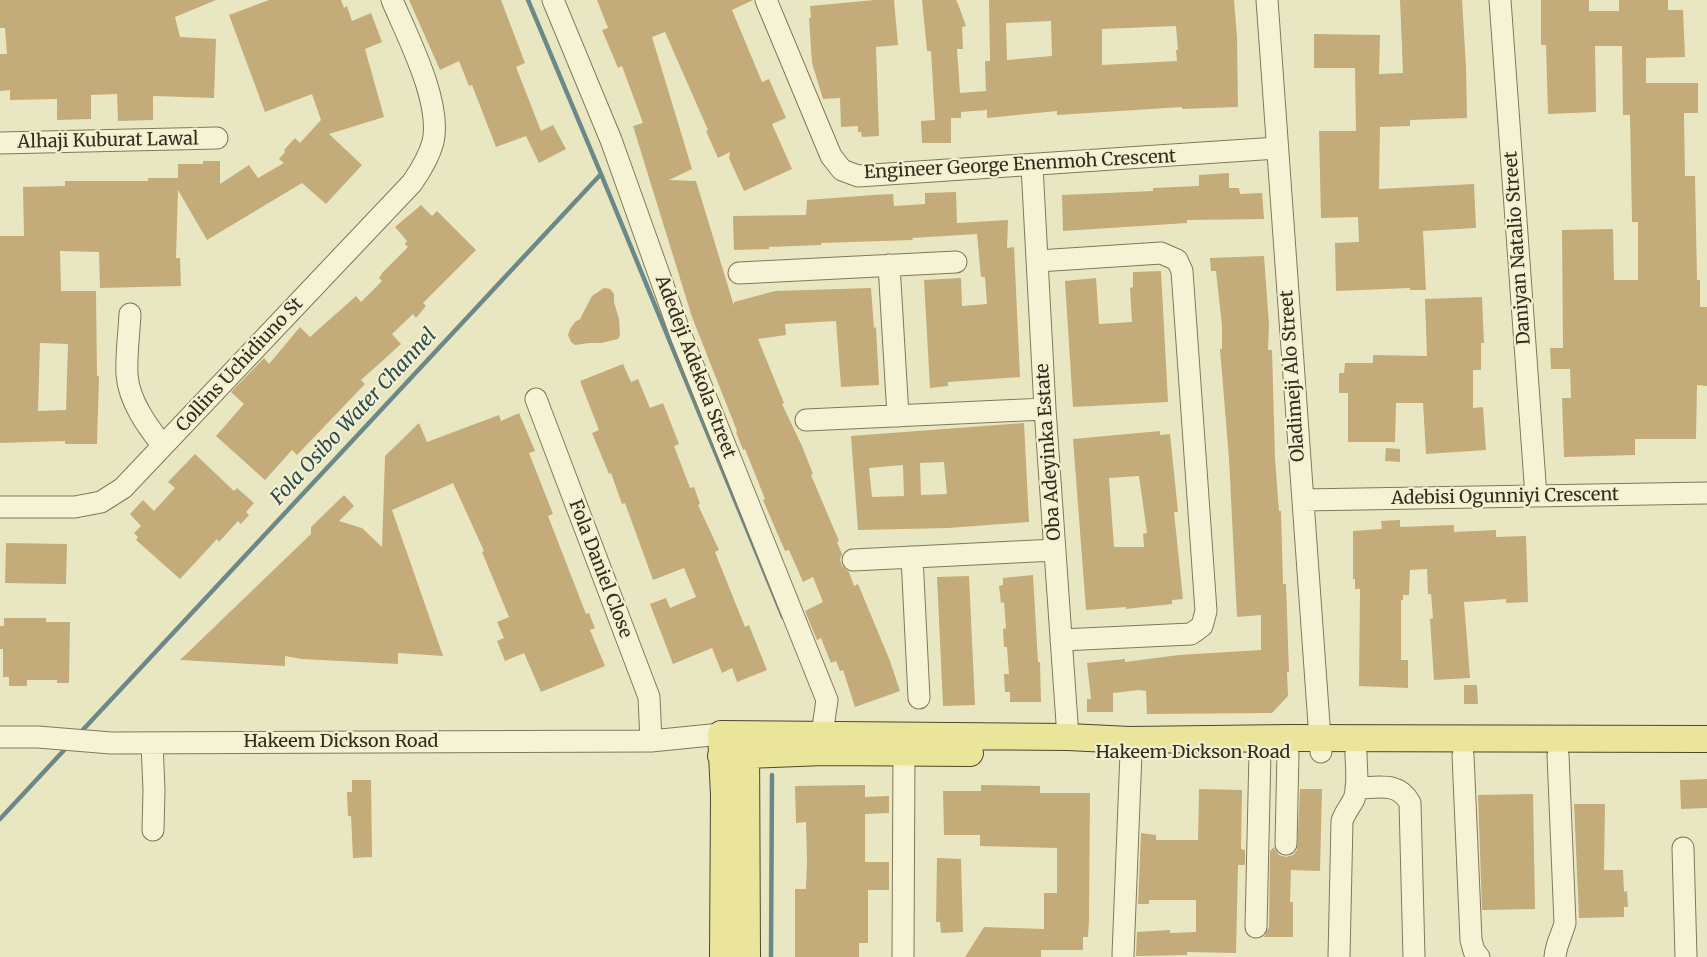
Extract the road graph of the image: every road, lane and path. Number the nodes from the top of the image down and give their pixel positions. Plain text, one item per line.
1 (392, 0) edge
2 (553, 0) edge
3 (766, 0) edge
4 (1267, 0) edge
5 (1500, 0) edge
6 (217, 138) dead end
7 (0, 143) edge
8 (1277, 148) junction
9 (1032, 166) junction
10 (1038, 261) junction
11 (956, 262) dead end
12 (889, 265) junction
13 (739, 273) dead end
14 (130, 314) dead end
15 (536, 399) dead end
16 (1045, 409) junction
17 (898, 416) junction
18 (806, 420) dead end
19 (163, 446) junction
20 (1707, 493) edge
21 (1536, 496) junction
22 (1303, 500) junction
23 (0, 507) edge
24 (1055, 550) junction
25 (912, 557) junction
26 (853, 560) dead end
27 (1061, 640) junction
28 (919, 698) dead end
29 (822, 734) junction
30 (0, 737) edge
31 (1068, 737) junction
32 (1707, 739) edge
33 (651, 741) junction
34 (152, 743) junction
35 (733, 745) junction
36 (1321, 746) junction
37 (1260, 752) junction
38 (904, 753) junction
39 (1131, 753) junction
40 (1288, 753) junction
41 (1356, 753) junction
42 (1463, 755) junction
43 (1558, 755) junction
44 (1707, 755) edge
45 (1356, 788) junction
46 (153, 830) dead end
47 (1286, 844) dead end
48 (1683, 848) dead end
49 (1256, 927) dead end
50 (1123, 955) dead end
51 (723, 957) edge
52 (747, 957) edge
53 (903, 957) edge
54 (1339, 957) edge
55 (1414, 957) edge
56 (1479, 957) edge
57 (1555, 957) edge
58 (1686, 957) edge

1 - 19 street, Collins Uchidiuno St
2 - 29 street, Adedeji Adekola Street
3 - 9 street, Engineer George Enenmoh Crescent
4 - 8 street, Oladimeji Alo Street
5 - 21 street, Daniyan Natalio Street
6 - 7 street, Alhaji Kuburat Lawal
8 - 9 street, Engineer George Enenmoh Crescent
8 - 22 street, Oladimeji Alo Street
9 - 10 street, Oba Adeyinka Estate
10 - 16 street, Oba Adeyinka Estate
10 - 27 street
11 - 12 street
12 - 13 street
12 - 17 street
14 - 19 street
15 - 33 street, Fola Daniel Close
16 - 17 street
16 - 24 street, Oba Adeyinka Estate
17 - 18 street
19 - 23 street, Collins Uchidiuno St
20 - 21 street, Adebisi Ogunniyi Crescent
21 - 22 street, Adebisi Ogunniyi Crescent
22 - 36 street, Oladimeji Alo Street
24 - 25 street
24 - 27 street, Oba Adeyinka Estate
25 - 26 street
25 - 28 street
27 - 31 street, Oba Adeyinka Estate
29 - 31 main road, Hakeem Dickson Road
29 - 35 main road, Hakeem Dickson Road
30 - 34 street, Hakeem Dickson Road
31 - 36 main road, Hakeem Dickson Road
32 - 36 main road, Hakeem Dickson Road
33 - 34 street, Hakeem Dickson Road
33 - 35 street, Hakeem Dickson Road
34 - 46 street
35 - 38 main road, Hakeem Dickson Road
35 - 51 main road
35 - 52 main road
36 - 40 main road, Hakeem Dickson Road
36 - 41 main road, Hakeem Dickson Road
37 - 39 main road, Hakeem Dickson Road
37 - 40 main road, Hakeem Dickson Road
37 - 49 street
38 - 39 main road, Hakeem Dickson Road
38 - 53 street
39 - 50 street
40 - 47 street
41 - 42 main road, Hakeem Dickson Road
41 - 45 street
42 - 43 main road, Hakeem Dickson Road
42 - 56 street
43 - 44 main road, Hakeem Dickson Road
43 - 57 street
45 - 54 street
45 - 55 street
48 - 58 street

